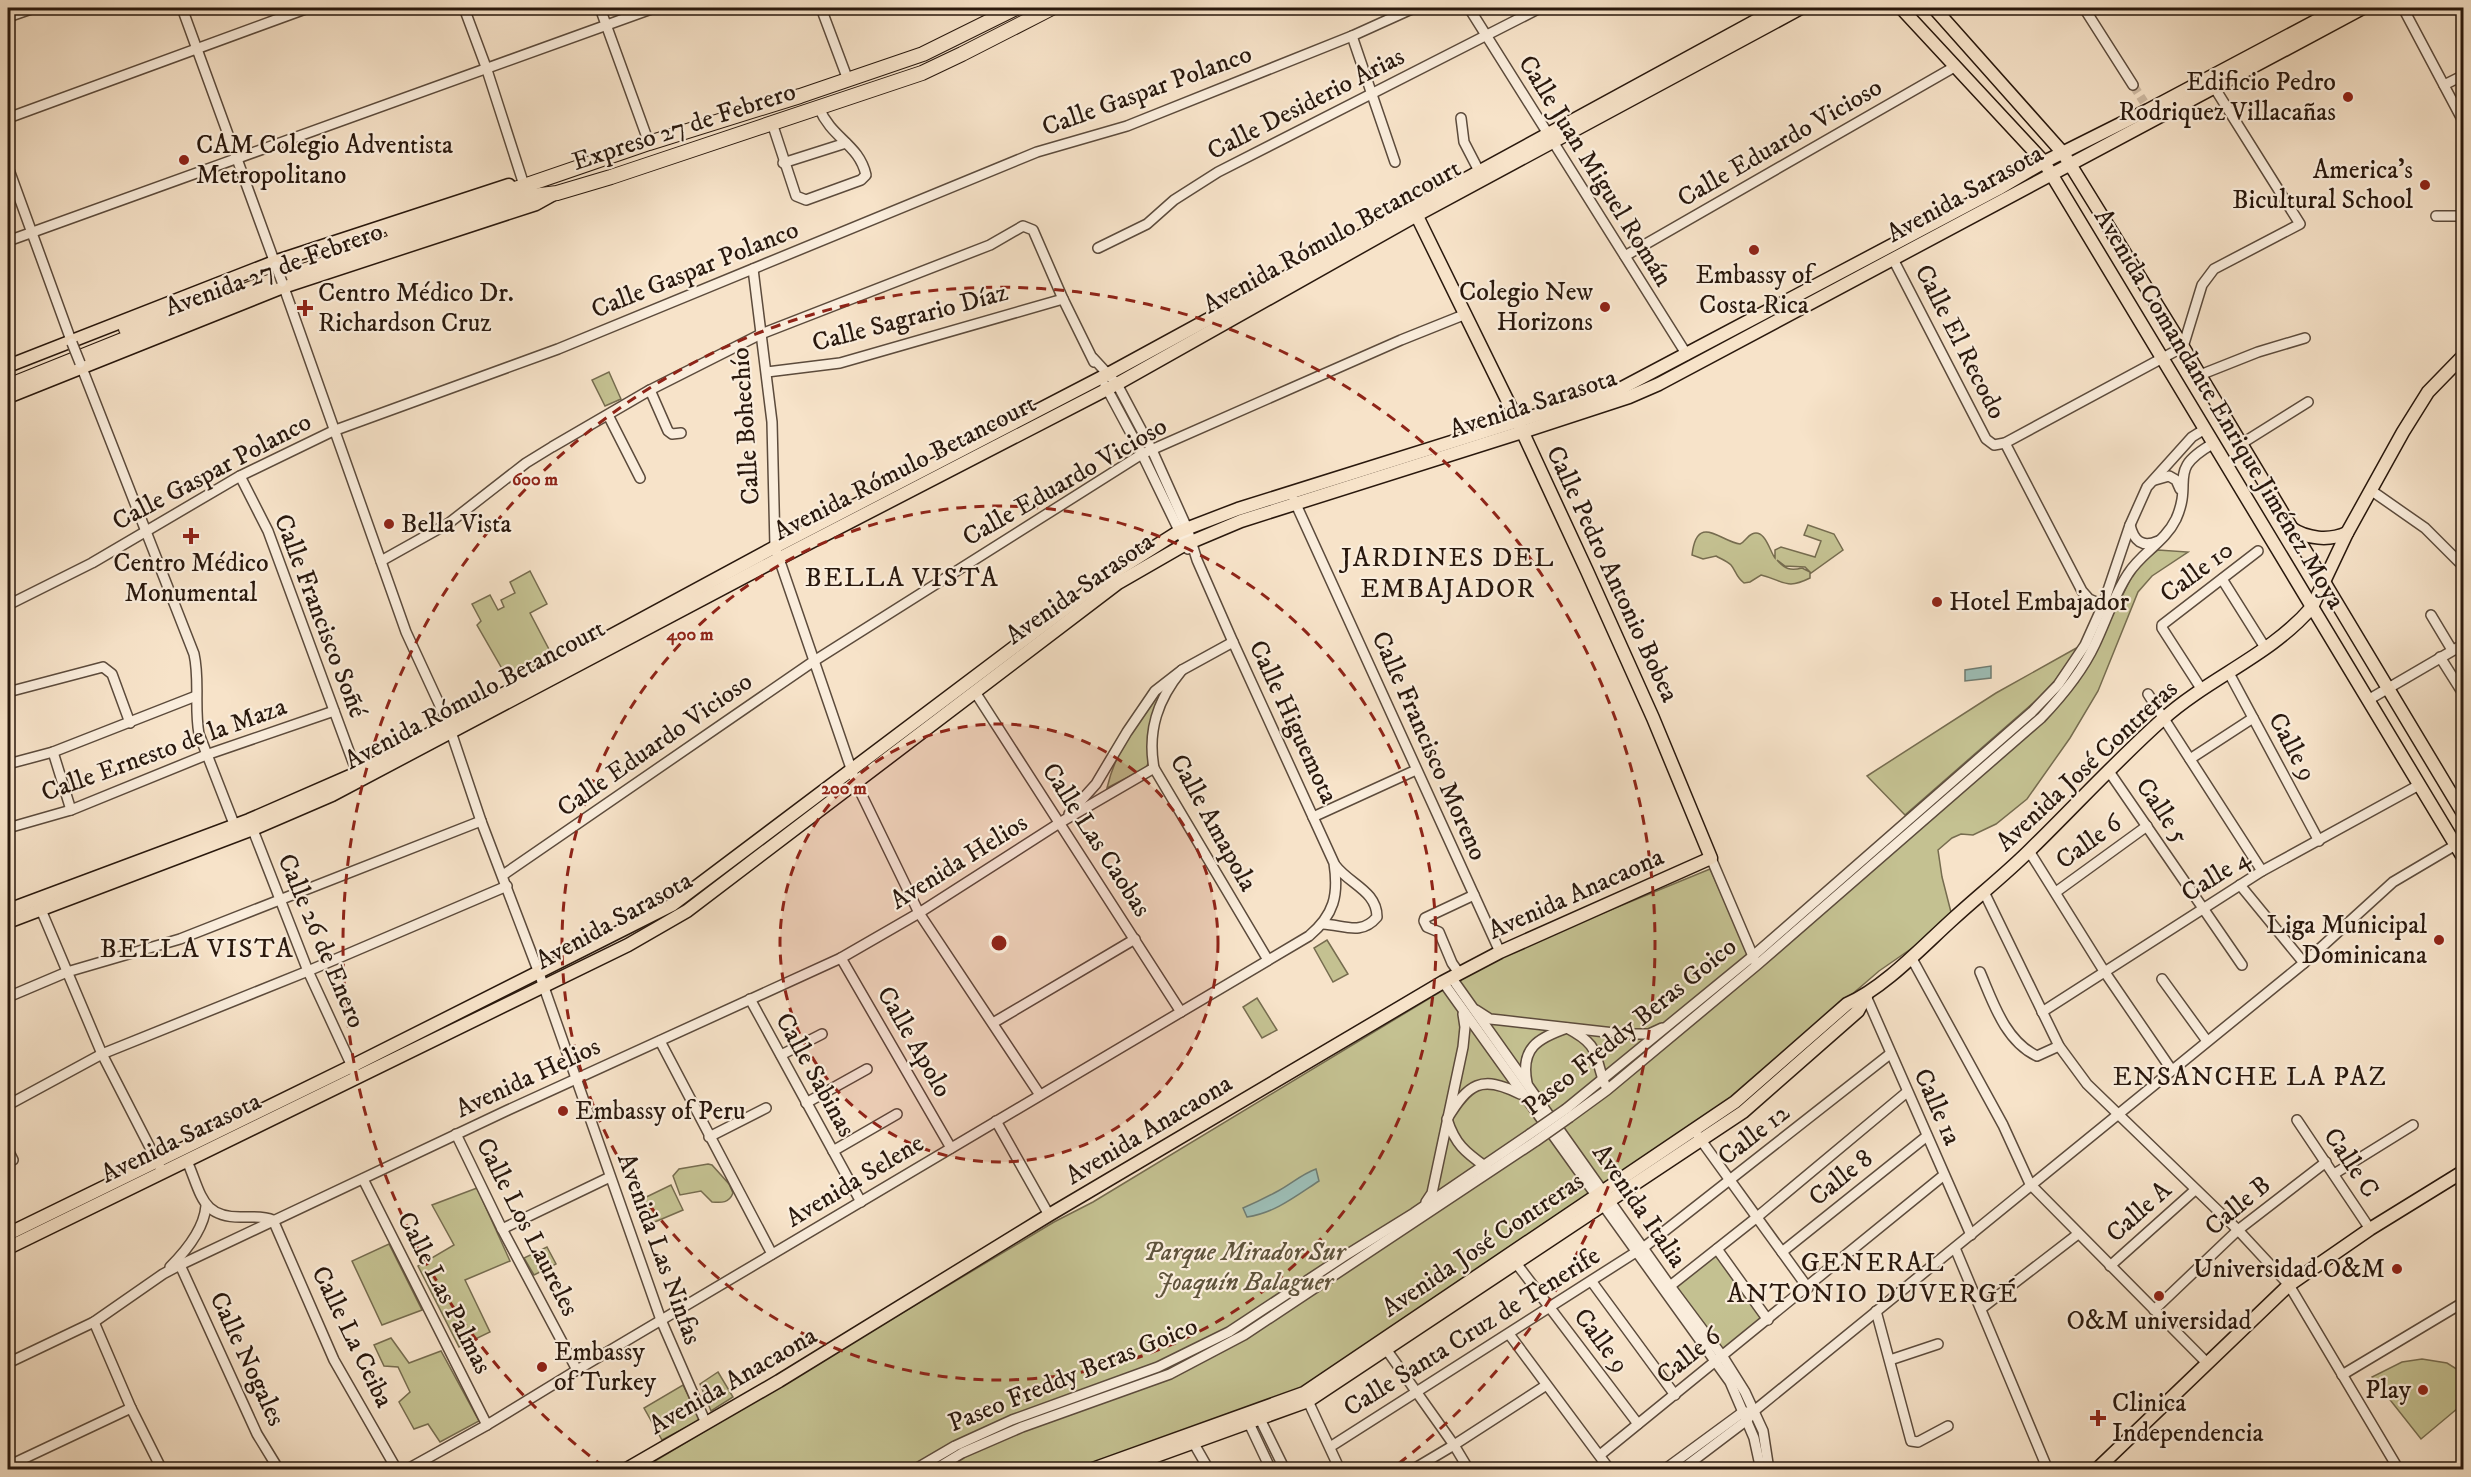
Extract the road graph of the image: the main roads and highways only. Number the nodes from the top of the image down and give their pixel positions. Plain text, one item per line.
1 (1016, 8) edge
2 (1052, 8) edge
3 (1779, 8) edge
4 (1801, 8) edge
5 (1901, 8) edge
6 (1934, 8) edge
7 (2363, 8) edge
8 (2337, 13) edge
9 (1551, 137) junction
10 (2066, 158) junction
11 (2047, 167) junction
12 (522, 186) junction
13 (557, 193) junction
14 (1415, 211) junction
15 (321, 260) junction
16 (2463, 355) edge
17 (8, 366) edge
18 (8, 378) edge
19 (8, 386) edge
20 (8, 397) edge
21 (1517, 420) junction
22 (1522, 432) junction
23 (1293, 498) junction
24 (2291, 527) junction
25 (2347, 533) junction
26 (2324, 582) junction
27 (2312, 607) junction
28 (449, 728) junction
29 (2463, 815) edge
30 (251, 824) junction
31 (2459, 842) edge
32 (1711, 858) joint
33 (2463, 860) edge
34 (39, 905) junction
35 (8, 910) edge
36 (8, 922) edge
37 (354, 1072) junction
38 (2463, 1171) edge
39 (8, 1234) edge
40 (8, 1248) edge
41 (1513, 1258) junction
42 (1252, 1416) junction
43 (2100, 1468) edge
44 (1122, 1469) edge
45 (625, 1470) edge
46 (1090, 1470) edge

1 - 12 highway, Expreso 27 de Febrero
2 - 13 highway, Expreso 27 de Febrero
3 - 9 main road, Avenida Rómulo Betancourt
4 - 9 main road, Avenida Rómulo Betancourt
5 - 11 main road, Avenida Comandante Enrique Jiménez Moya
6 - 10 main road, Avenida Comandante Enrique Jiménez Moya
7 - 8 main road, Avenida Sarasota
8 - 10 main road, Avenida Sarasota
8 - 10 main road, Avenida Sarasota
9 - 14 main road, Avenida Rómulo Betancourt
9 - 14 main road, Avenida Rómulo Betancourt
10 - 11 main road, Avenida Sarasota
10 - 24 main road, Avenida Comandante Enrique Jiménez Moya
11 - 21 main road, Avenida Sarasota
11 - 22 main road, Avenida Sarasota
11 - 27 main road, Avenida Comandante Enrique Jiménez Moya
12 - 15 highway, Expreso 27 de Febrero
12 - 17 main road, Avenida 27 de Febrero
13 - 15 highway, Expreso 27 de Febrero
13 - 20 main road, Avenida 27 de Febrero
14 - 21 main road, Calle Pedro Antonio Bobea
14 - 28 main road, Avenida Rómulo Betancourt
15 - 18 highway
15 - 19 highway
16 - 25 main road, Avenida José Contreras
21 - 22 main road, Calle Pedro Antonio Bobea
21 - 23 main road, Avenida Sarasota
22 - 23 main road, Avenida Sarasota
22 - 32 main road, Calle Pedro Antonio Bobea
23 - 37 main road, Avenida Sarasota
23 - 37 main road, Avenida Sarasota
24 - 25 main road
24 - 26 main road, Avenida Comandante Enrique Jiménez Moya
25 - 26 main road, Avenida José Contreras
26 - 27 main road, Avenida José Contreras
26 - 29 main road, Avenida Comandante Enrique Jiménez Moya
27 - 31 main road, Avenida Comandante Enrique Jiménez Moya
27 - 41 main road, Avenida José Contreras
28 - 30 main road, Avenida Rómulo Betancourt
28 - 30 main road, Avenida Rómulo Betancourt
30 - 34 main road, Avenida Rómulo Betancourt
31 - 33 main road, Avenida Comandante Enrique Jiménez Moya
32 - 45 main road, Avenida Anacaona
34 - 35 main road, Avenida Rómulo Betancourt
34 - 36 main road, Avenida Rómulo Betancourt
37 - 39 main road, Avenida Sarasota
37 - 40 main road, Avenida Sarasota
38 - 43 main road
41 - 42 main road, Avenida José Contreras
41 - 42 main road, Avenida José Contreras
42 - 44 main road, Avenida José Contreras
42 - 46 main road, Avenida José Contreras

